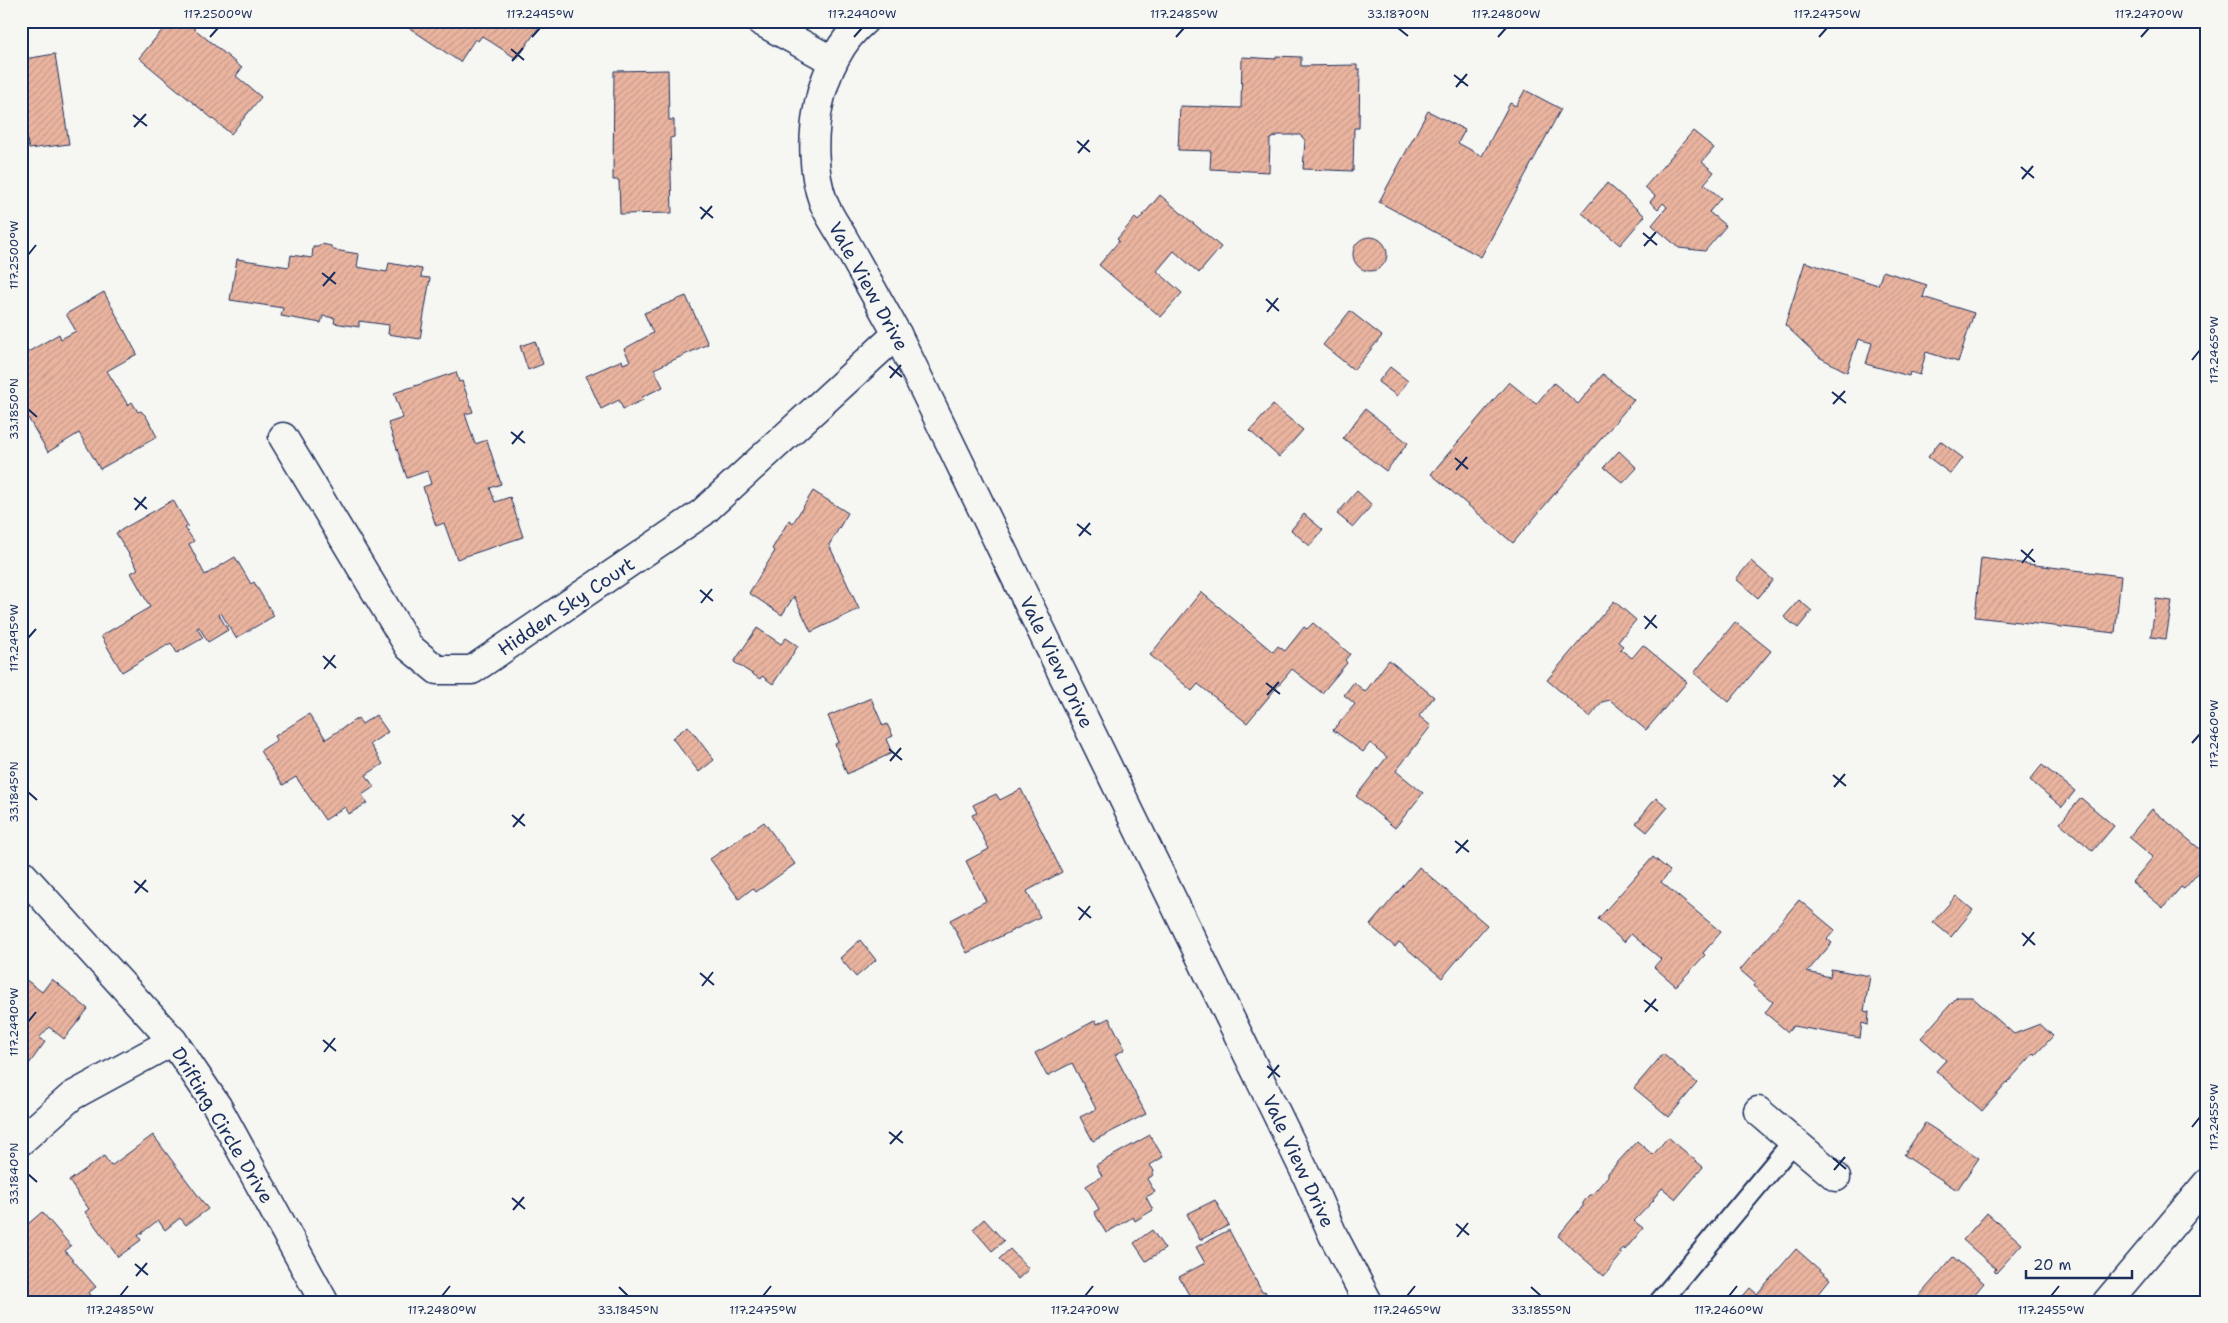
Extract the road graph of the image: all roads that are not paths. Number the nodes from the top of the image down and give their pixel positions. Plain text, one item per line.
1 (760, 21) edge
2 (864, 21) edge
3 (833, 61) junction
4 (898, 334) junction
5 (284, 437) dead end
6 (21, 873) edge
7 (173, 1041) junction
8 (1758, 1111) dead end
9 (21, 1141) edge
10 (1794, 1141) junction
11 (1836, 1177) dead end
12 (2207, 1183) edge
13 (324, 1302) edge
14 (1368, 1302) edge
15 (1660, 1302) edge
16 (2107, 1302) edge

1 - 3 street
2 - 3 street, Vale View Drive
3 - 4 street, Vale View Drive
4 - 5 street, Hidden Sky Court
4 - 14 street, Vale View Drive
6 - 7 street, Drifting Circle Drive
7 - 9 street
7 - 13 street, Drifting Circle Drive
8 - 10 street
10 - 11 street
10 - 15 lane
12 - 16 street

